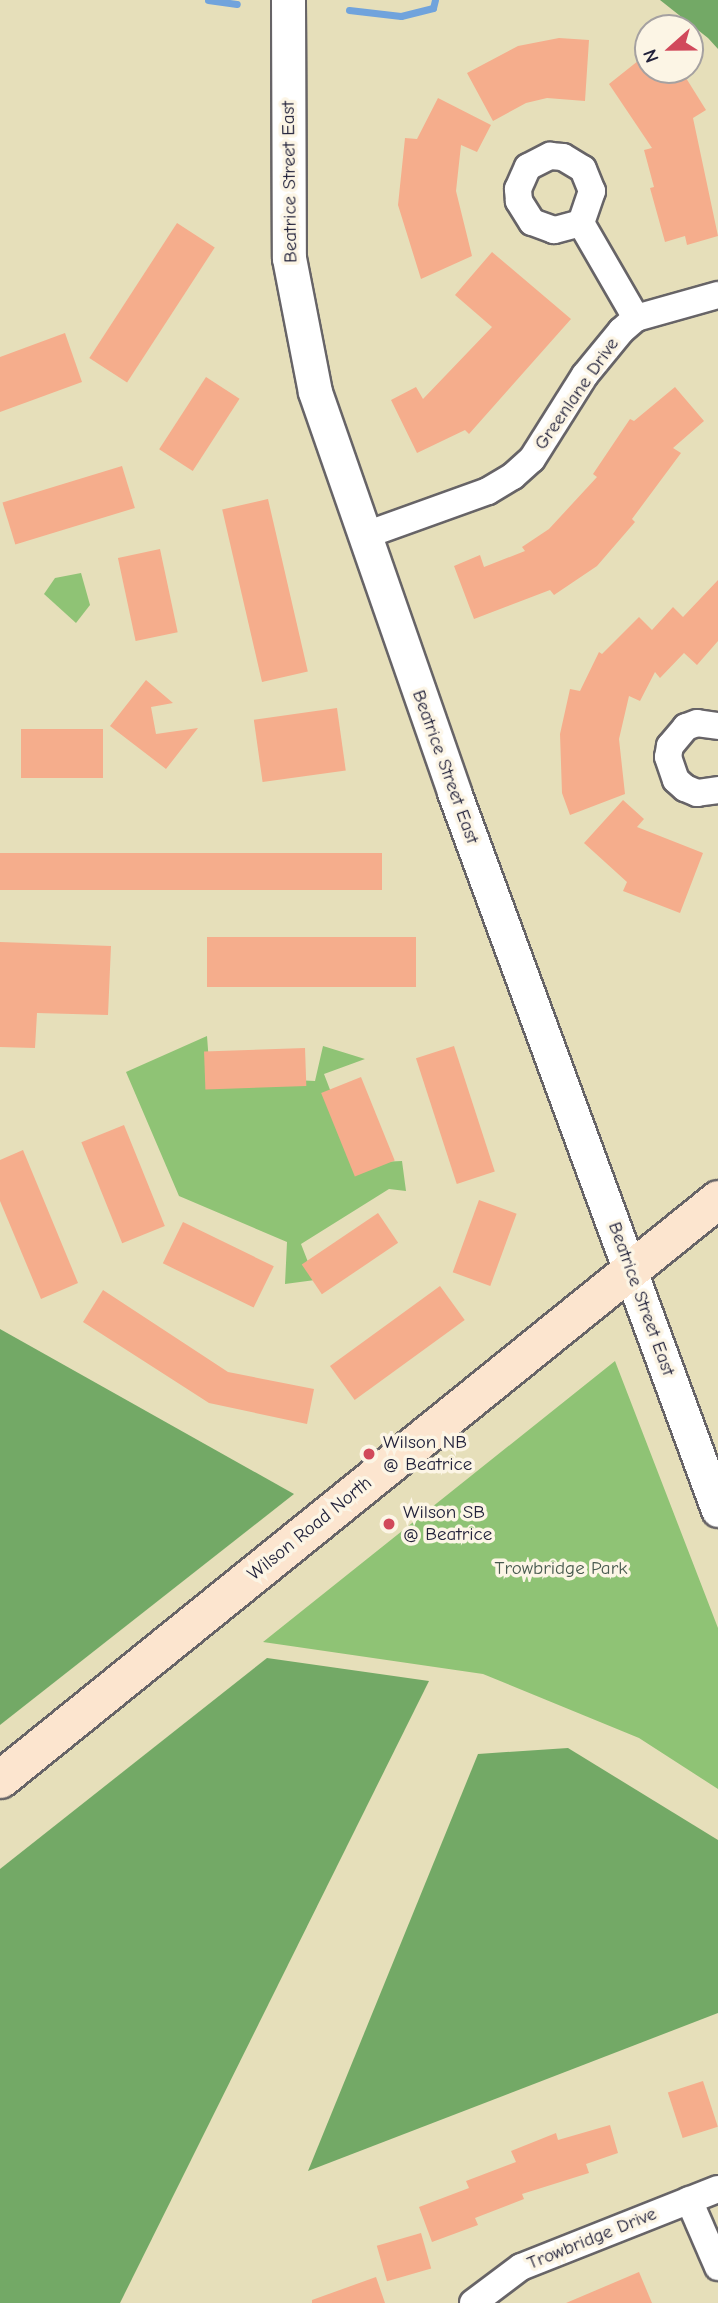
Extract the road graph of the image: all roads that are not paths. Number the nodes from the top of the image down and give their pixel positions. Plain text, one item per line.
1 (288, 0) edge
2 (581, 223) dead end
3 (718, 295) edge
4 (636, 318) junction
5 (363, 536) junction
6 (718, 726) edge
7 (718, 790) edge
8 (718, 1199) edge
9 (630, 1272) junction
10 (718, 1510) edge
11 (0, 1779) edge
12 (718, 2189) edge
13 (689, 2200) junction
14 (718, 2267) edge
15 (473, 2303) edge

1 - 5 street, Beatrice Street East
2 - 4 street
3 - 4 street, Greenlane Drive
4 - 5 street, Greenlane Drive
5 - 9 street, Beatrice Street East
6 - 7 street
8 - 9 main road, Wilson Road North
9 - 10 street, Beatrice Street East
9 - 11 main road, Wilson Road North
12 - 13 street, Trowbridge Drive
13 - 14 street
13 - 15 street, Trowbridge Drive

